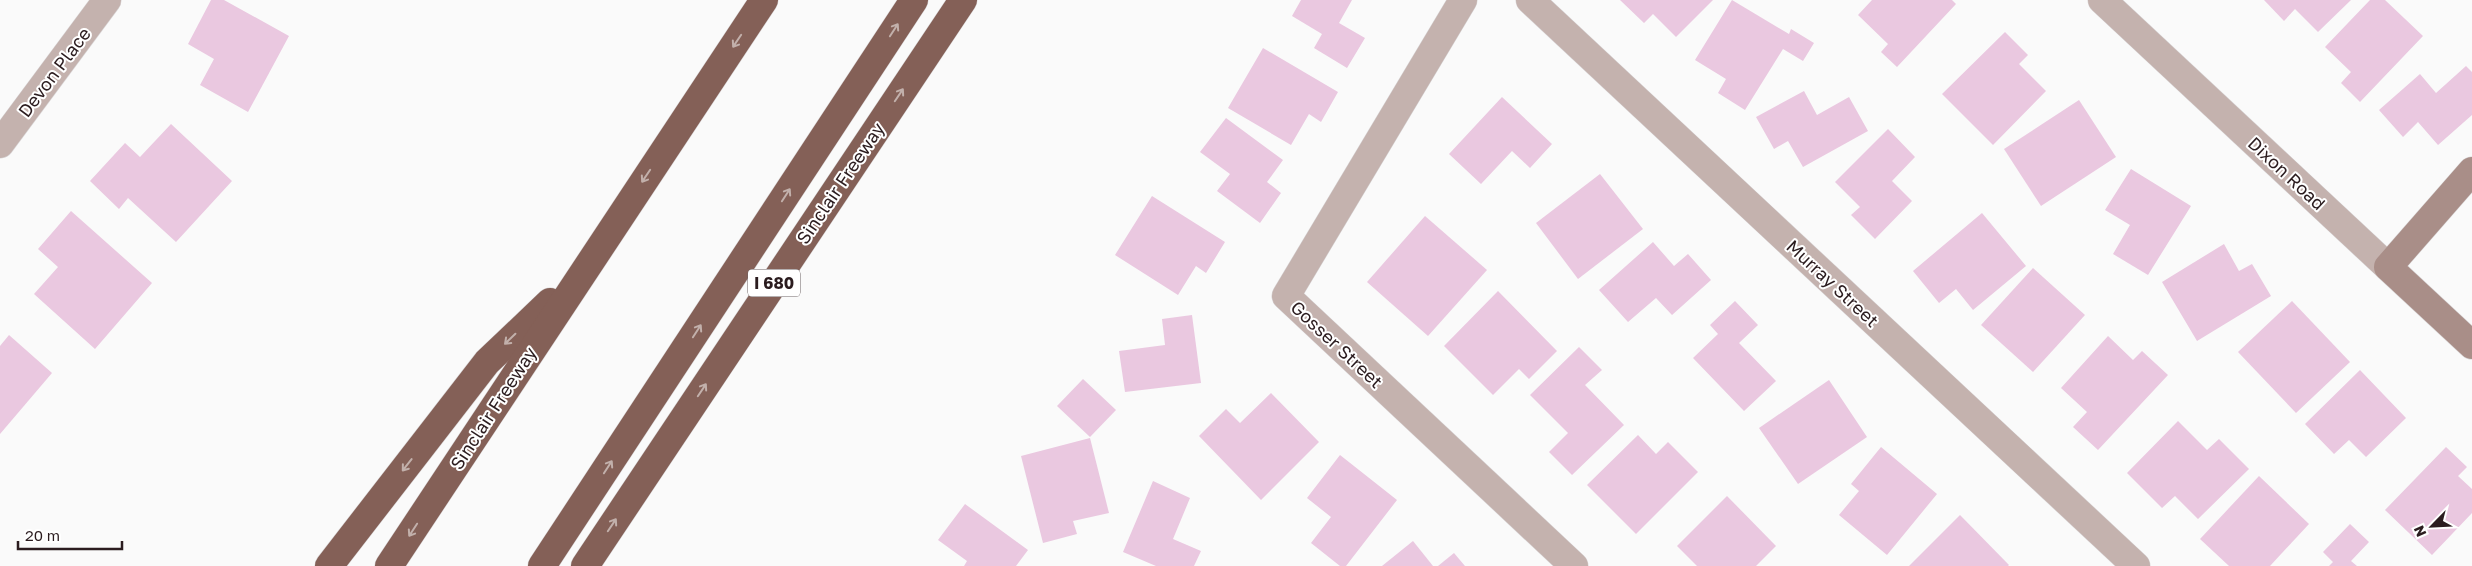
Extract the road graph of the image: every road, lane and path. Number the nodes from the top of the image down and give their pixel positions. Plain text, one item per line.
1 (107, 0) edge
2 (764, 0) edge
3 (914, 0) edge
4 (963, 0) edge
5 (1463, 0) edge
6 (1530, 0) edge
7 (2102, 0) edge
8 (0, 144) edge
9 (2472, 171) edge
10 (2388, 267) junction
11 (584, 270) junction
12 (2472, 345) edge
13 (329, 566) edge
14 (389, 566) edge
15 (542, 566) edge
16 (585, 566) edge
17 (1574, 566) edge
18 (2136, 566) edge

1 - 8 street, Devon Place
2 -> 11 highway, Sinclair Freeway
15 -> 3 highway, I 680
16 -> 4 highway, Sinclair Freeway / I 680
5 - 17 street, Gosser Street
6 - 18 street, Murray Street
7 - 10 street, Dixon Road
9 - 10 street
10 - 12 street, Dixon Road
11 -> 13 highway
11 -> 14 highway, Sinclair Freeway

